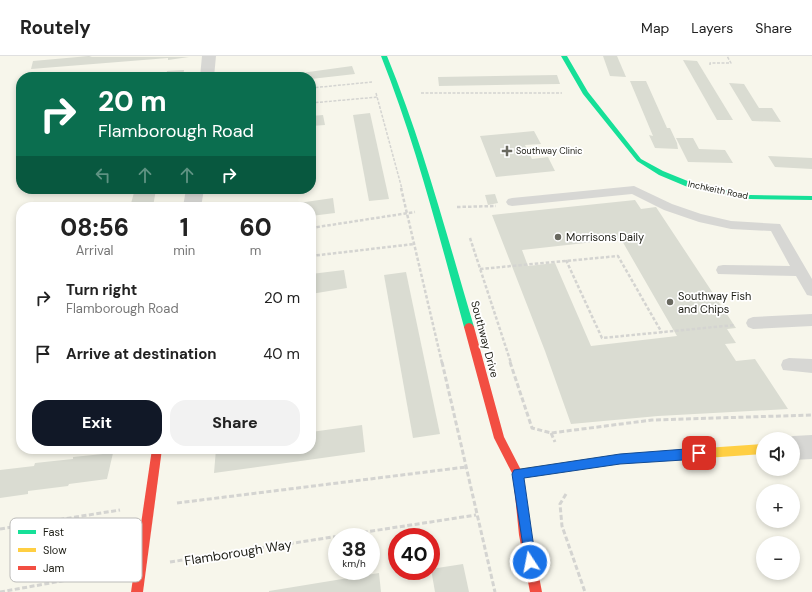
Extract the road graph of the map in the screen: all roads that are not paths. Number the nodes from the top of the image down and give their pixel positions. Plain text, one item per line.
1 (209, 56) edge
2 (384, 56) edge
3 (564, 56) edge
4 (208, 72) edge
5 (812, 198) edge
6 (512, 202) road end
7 (723, 270) dead end
8 (800, 271) junction
9 (812, 291) edge
10 (812, 320) edge
11 (753, 323) road end
12 (789, 365) dead end
13 (812, 366) edge
14 (800, 448) edge
15 (812, 448) edge
16 (756, 449) edge
17 (156, 454) edge
18 (518, 474) junction
19 (142, 553) edge
20 (138, 582) edge
21 (137, 592) edge
22 (536, 592) edge

1 - 4 street
2 - 18 street, Southway Drive
3 - 5 street, Inchkeith Road
6 - 8 lane
7 - 8 lane
8 - 9 lane
10 - 11 lane
12 - 13 lane
14 - 15 street
16 - 18 street
17 - 19 street
18 - 22 street, Southway Drive
20 - 21 street

